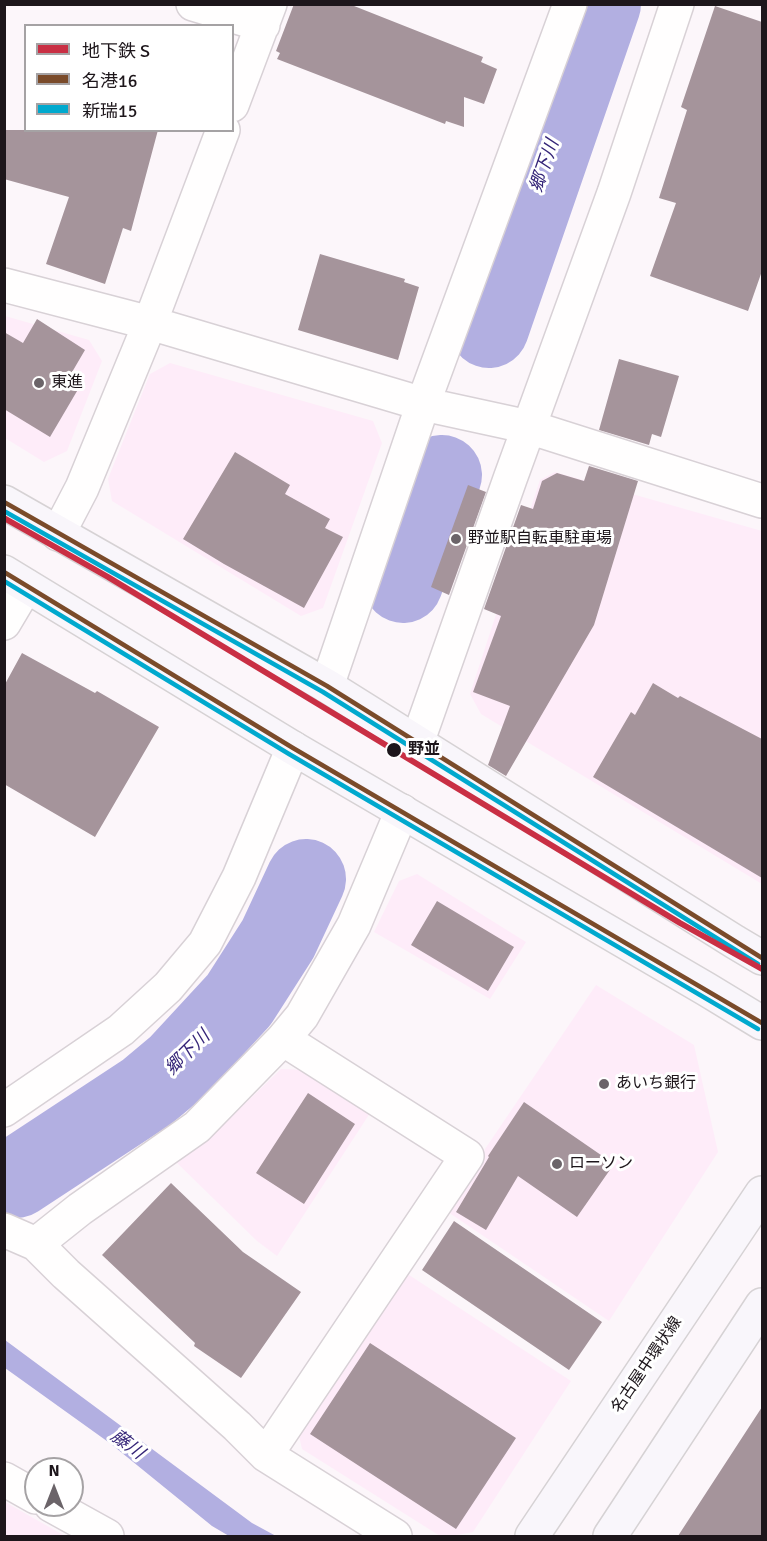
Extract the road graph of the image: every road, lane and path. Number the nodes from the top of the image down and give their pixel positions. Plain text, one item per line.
1 (193, 4) edge
2 (570, 4) edge
3 (677, 4) edge
4 (267, 14) edge
5 (234, 100) edge
6 (222, 132) edge
7 (4, 285) edge
8 (150, 323) junction
9 (423, 404) junction
10 (529, 427) junction
11 (762, 501) edge
12 (4, 502) edge
13 (58, 534) junction
14 (15, 579) edge
15 (4, 623) edge
16 (327, 686) junction
17 (417, 742) junction
18 (293, 748) junction
19 (402, 811) junction
20 (762, 958) edge
21 (762, 1023) edge
22 (283, 1039) junction
23 (4, 1110) edge
24 (762, 1193) edge
25 (4, 1230) edge
26 (36, 1244) junction
27 (762, 1305) edge
28 (266, 1455) junction
29 (4, 1479) edge
30 (24, 1490) edge
31 (73, 1517) edge
32 (107, 1536) edge
33 (395, 1536) edge
34 (532, 1536) edge
35 (610, 1536) edge

1 - 4 street
2 - 9 street
3 - 10 street
4 - 5 street
6 - 8 street
7 - 8 street
8 - 9 street
8 - 13 street
9 - 10 street
9 - 16 street
10 - 11 street
10 - 17 street
12 - 13 main road
13 - 16 main road
14 - 15 street
14 - 18 main road
16 - 17 main road
17 - 20 main road
18 - 19 main road
18 - 23 street
19 - 21 main road
19 - 22 street
22 - 26 street
22 - 28 street
24 - 34 main road, 名古屋中環状線
25 - 26 street
26 - 28 street
27 - 35 main road
28 - 33 street
29 - 30 street
31 - 32 street

